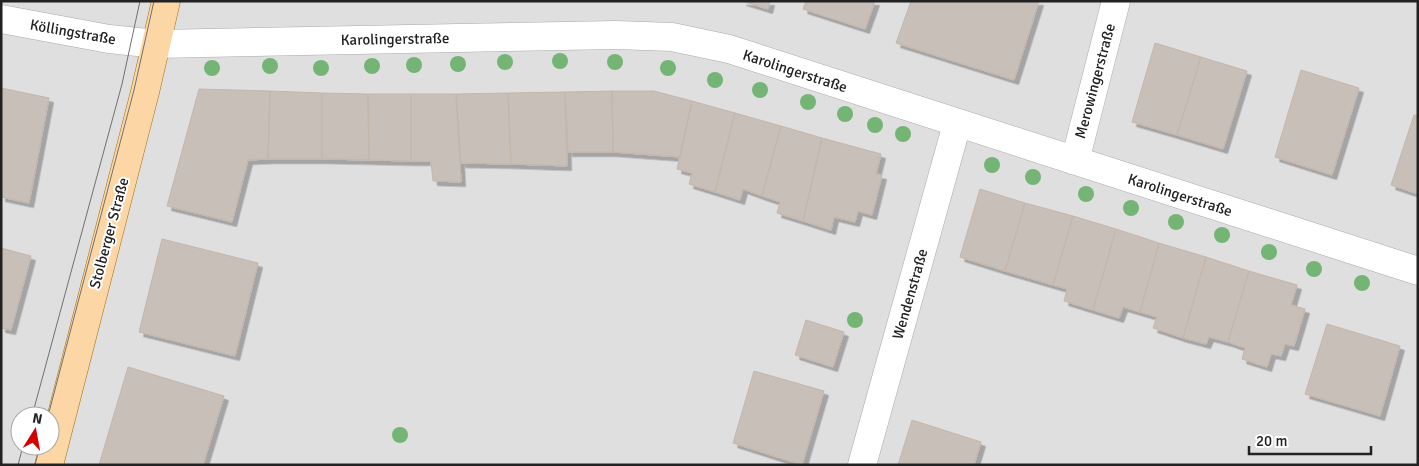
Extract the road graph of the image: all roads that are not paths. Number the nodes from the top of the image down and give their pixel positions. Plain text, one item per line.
1 (166, 1) edge
2 (1116, 1) edge
3 (1, 20) edge
4 (151, 43) junction
5 (958, 124) junction
6 (1075, 161) junction
7 (1418, 271) edge
8 (49, 465) edge
9 (862, 465) edge

1 - 4 main road, Stolberger Straße
2 - 6 street, Merowingerstraße
3 - 4 street, Köllingstraße
4 - 5 street, Karolingerstraße
4 - 8 main road, Stolberger Straße
5 - 6 street, Karolingerstraße
5 - 9 street, Wendenstraße
6 - 7 street, Karolingerstraße

